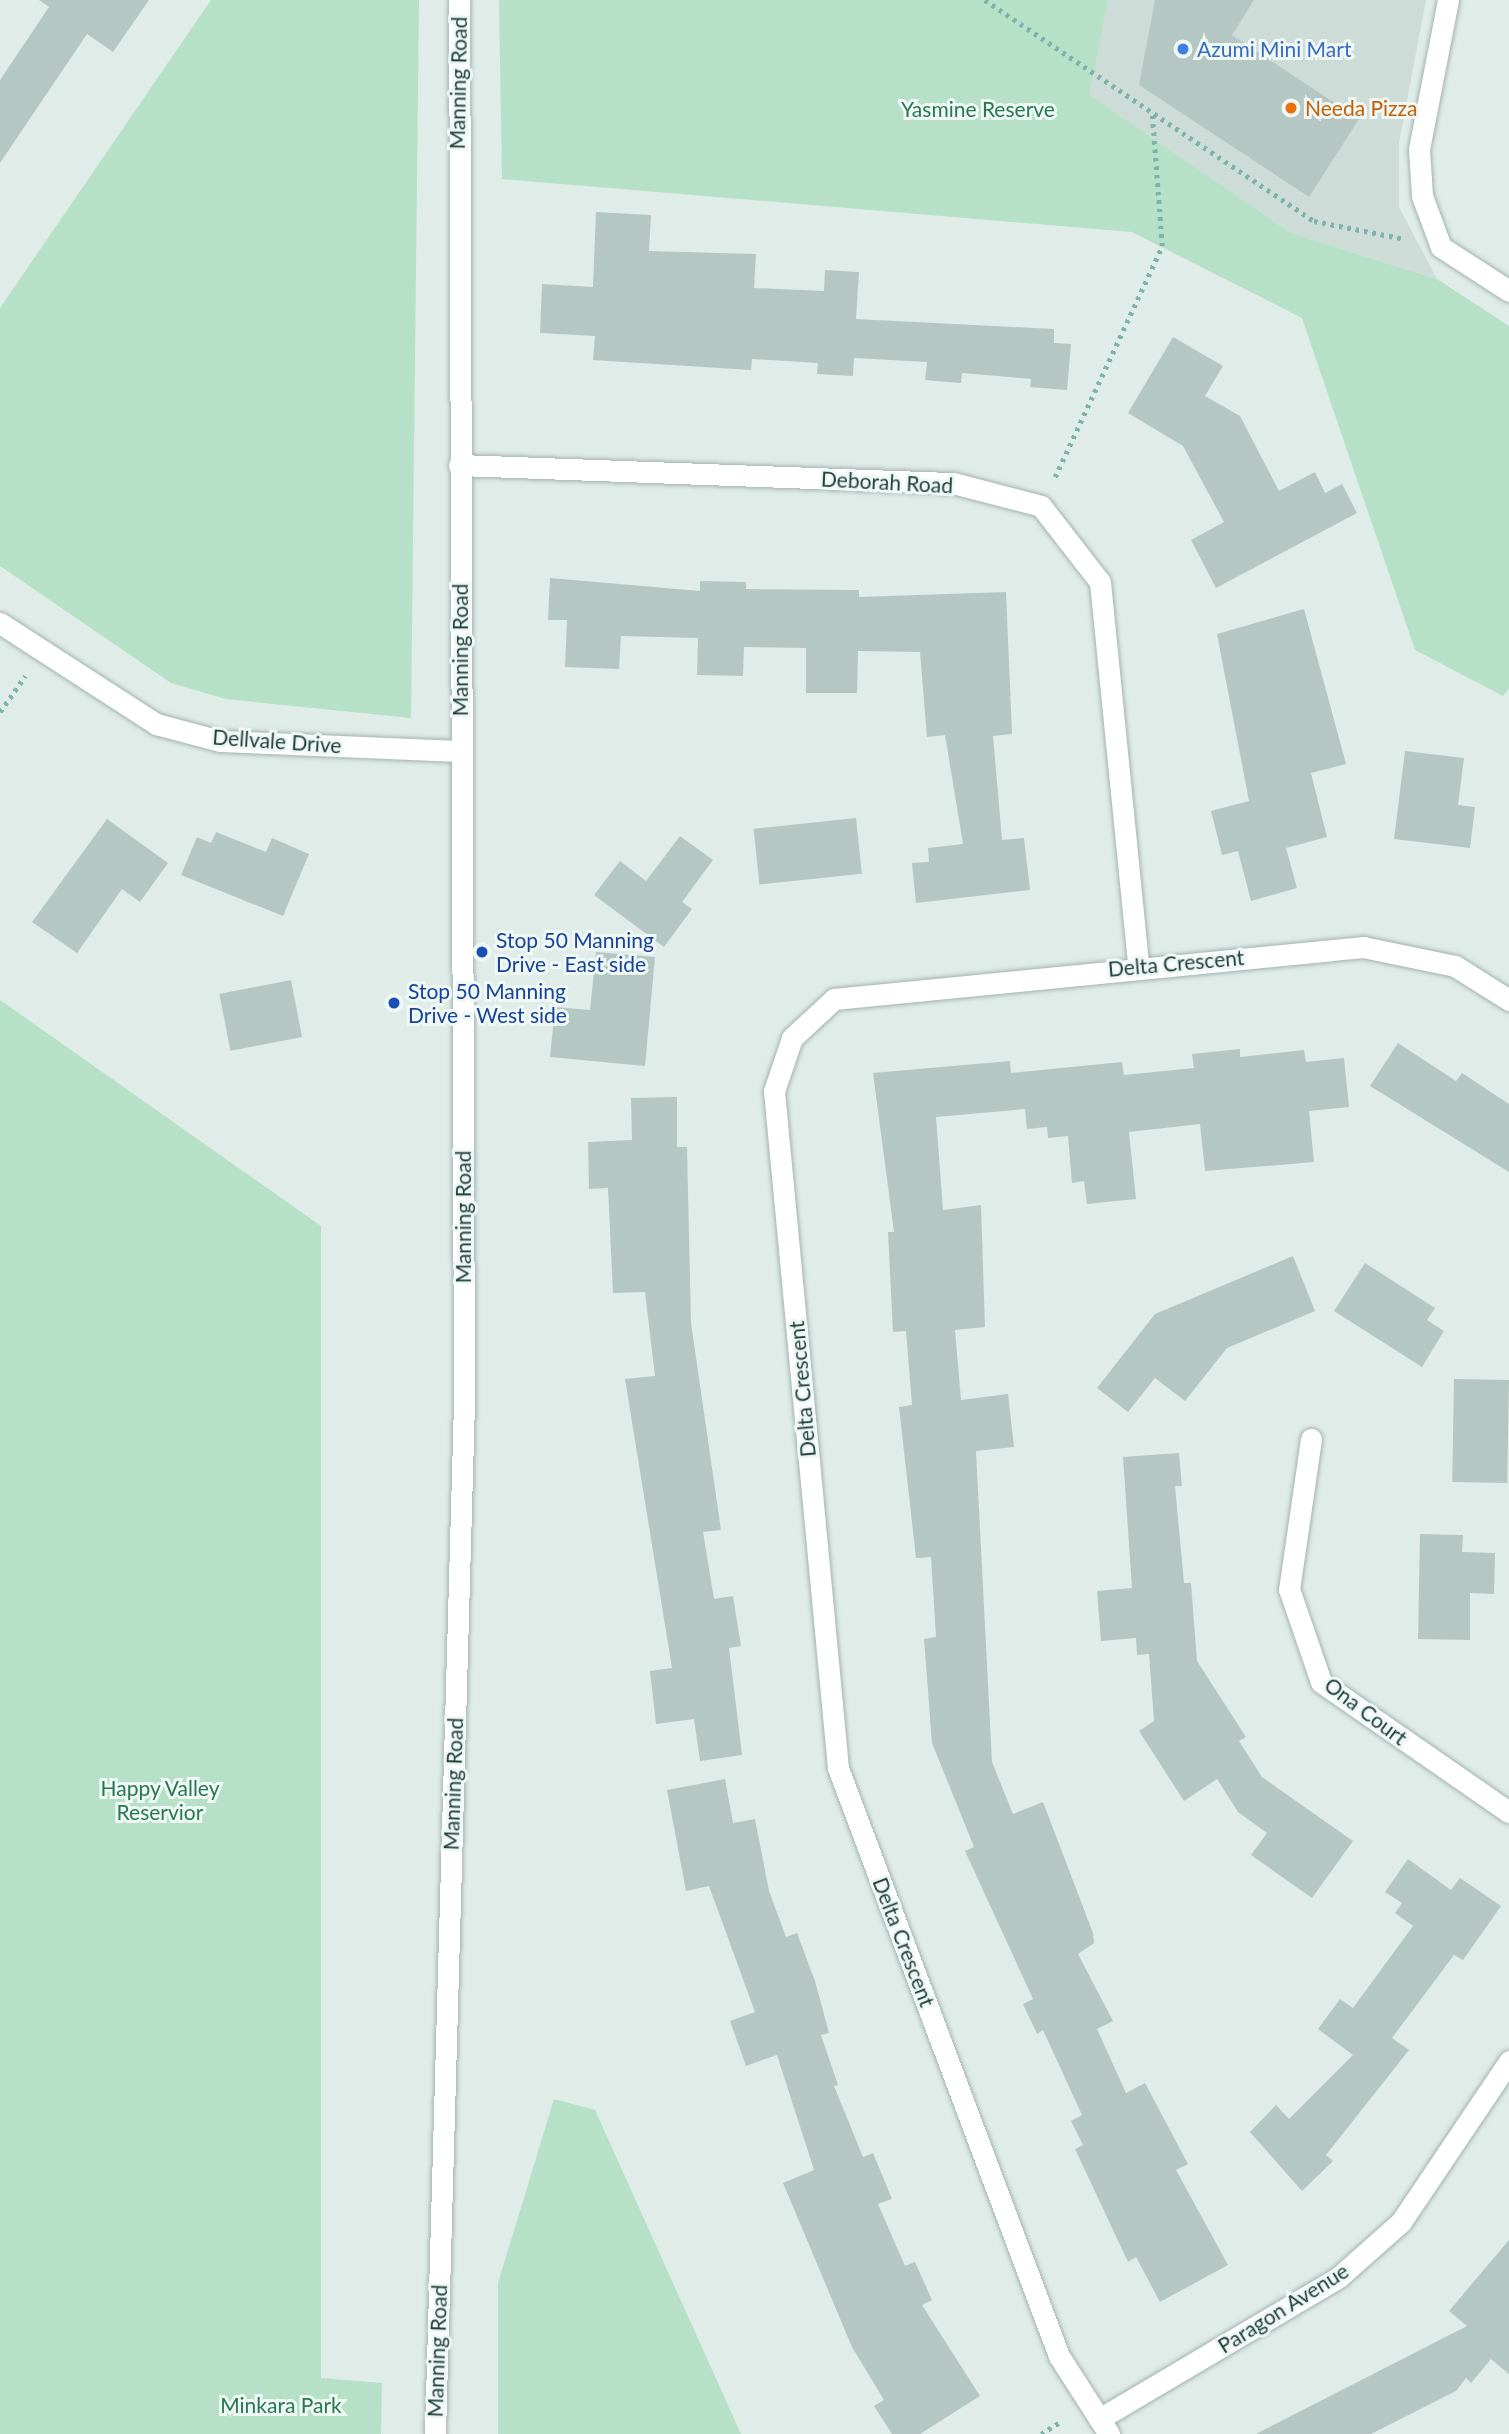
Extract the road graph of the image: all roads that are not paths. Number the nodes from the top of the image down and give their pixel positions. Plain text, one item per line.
1 (459, 0) edge
2 (1448, 0) edge
3 (1509, 291) edge
4 (459, 465) junction
5 (0, 623) edge
6 (460, 751) junction
7 (1138, 966) junction
8 (1509, 1000) edge
9 (1311, 1439) dead end
10 (1509, 1812) edge
11 (1509, 2061) edge
12 (1104, 2426) edge
13 (435, 2434) edge

1 - 4 street, Manning Road
2 - 3 street
4 - 6 street, Manning Road
4 - 7 street, Deborah Road
5 - 6 street, Dellvale Drive
6 - 13 street, Manning Road
7 - 8 street, Delta Crescent
7 - 12 street, Delta Crescent
9 - 10 street, Ona Court
11 - 12 street, Paragon Avenue

